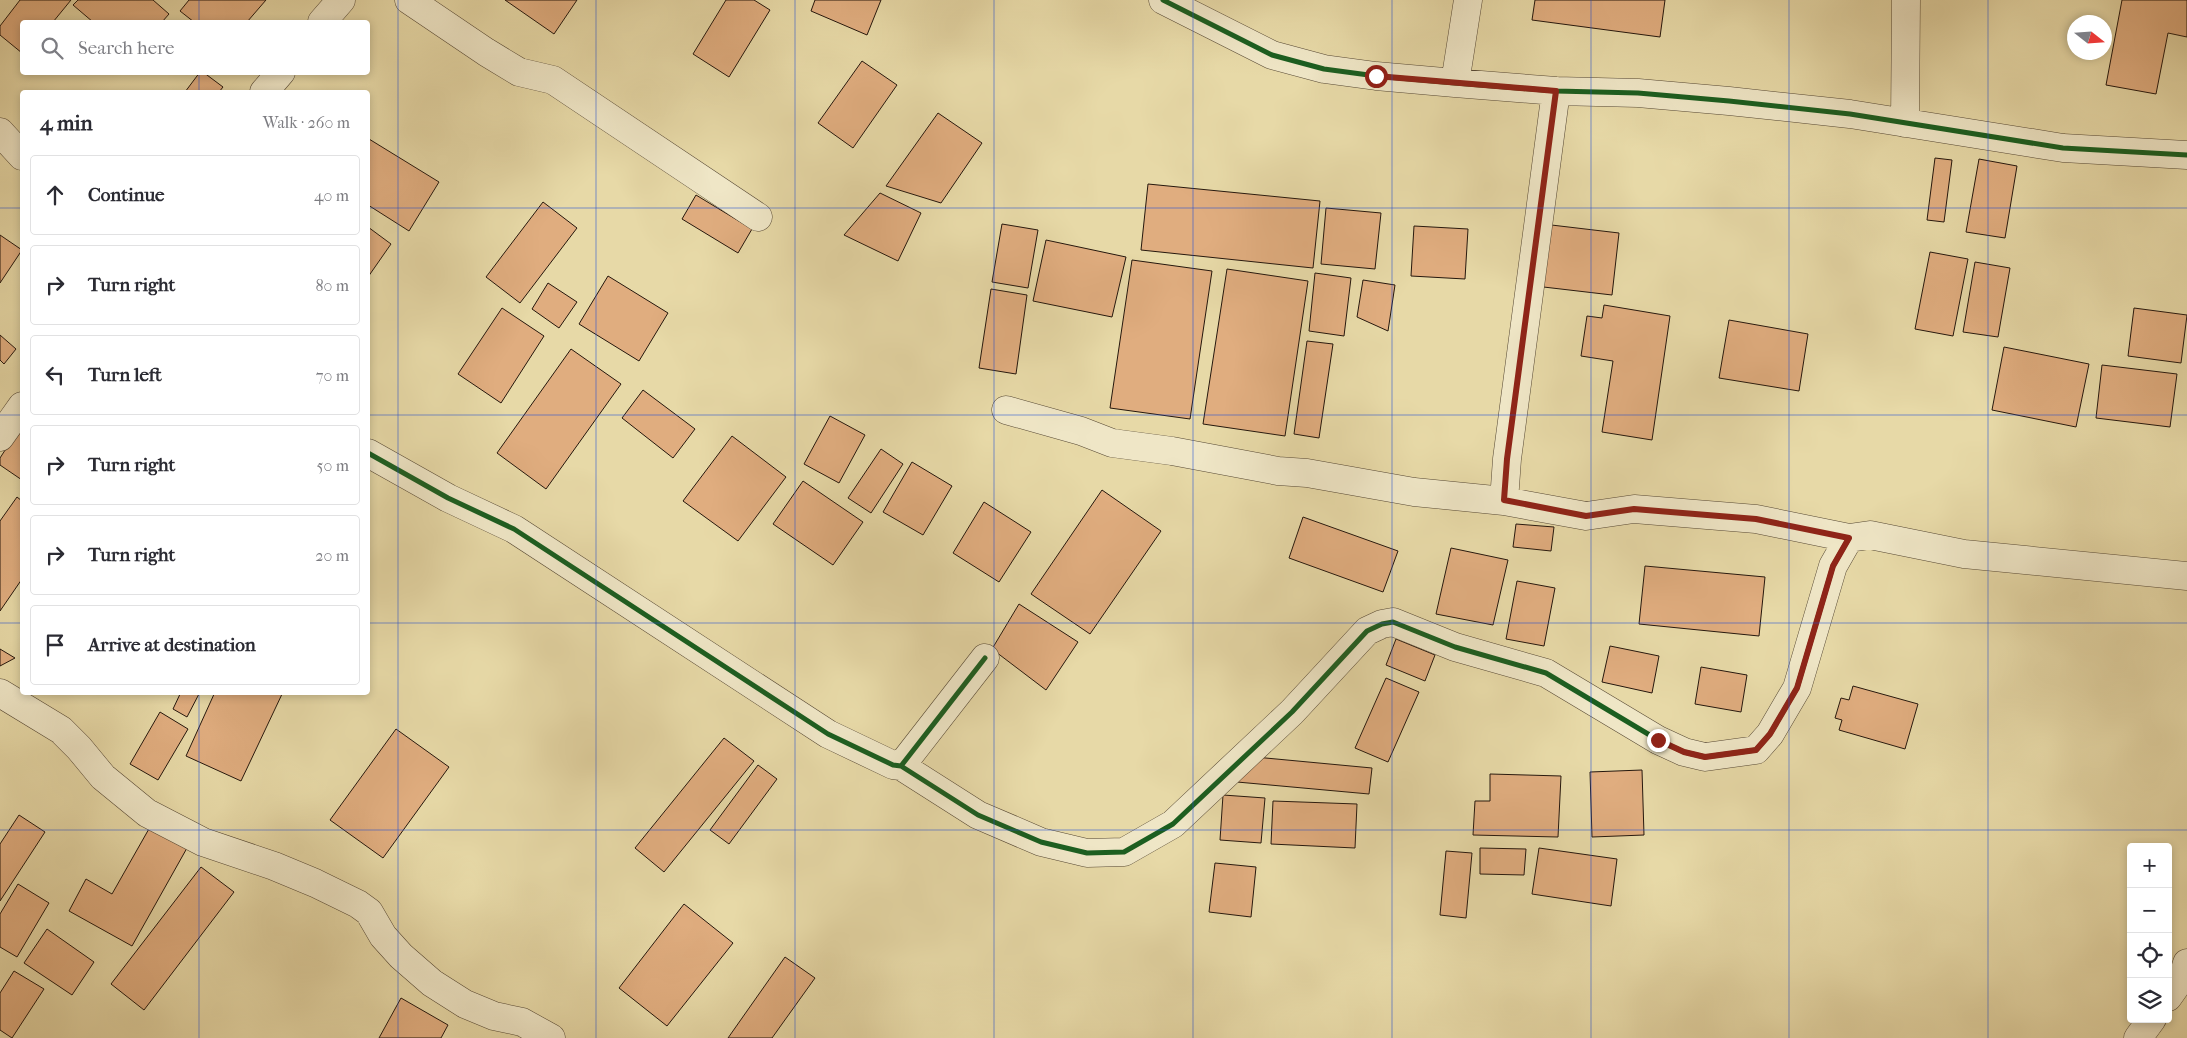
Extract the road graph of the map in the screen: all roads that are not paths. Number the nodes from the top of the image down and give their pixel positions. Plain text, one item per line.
1 (341, 0) edge
2 (409, 0) edge
3 (1162, 0) edge
4 (1468, 0) edge
5 (1906, 0) edge
6 (324, 20) edge
7 (278, 75) edge
8 (1455, 83) junction
9 (266, 90) edge
10 (1556, 91) junction
11 (1905, 123) junction
12 (0, 132) edge
13 (20, 154) edge
14 (2187, 154) edge
15 (758, 217) dead end
16 (20, 409) edge
17 (1006, 410) dead end
18 (0, 437) edge
19 (370, 454) edge
20 (1504, 500) junction
21 (1849, 538) junction
22 (2187, 576) edge
23 (985, 658) dead end
24 (0, 693) edge
25 (901, 766) junction
26 (2187, 963) edge
27 (2172, 991) edge
28 (2149, 1023) edge
29 (551, 1038) edge
30 (2138, 1038) edge

1 - 6 street
2 - 15 street
3 - 8 street
4 - 8 street
5 - 11 street
7 - 9 street
8 - 10 street
10 - 11 street
10 - 20 street
11 - 14 street
12 - 13 street
16 - 18 street
17 - 20 street
19 - 25 street
20 - 21 street
21 - 22 street
21 - 25 street
23 - 25 street
24 - 29 street
26 - 27 street
28 - 30 street

